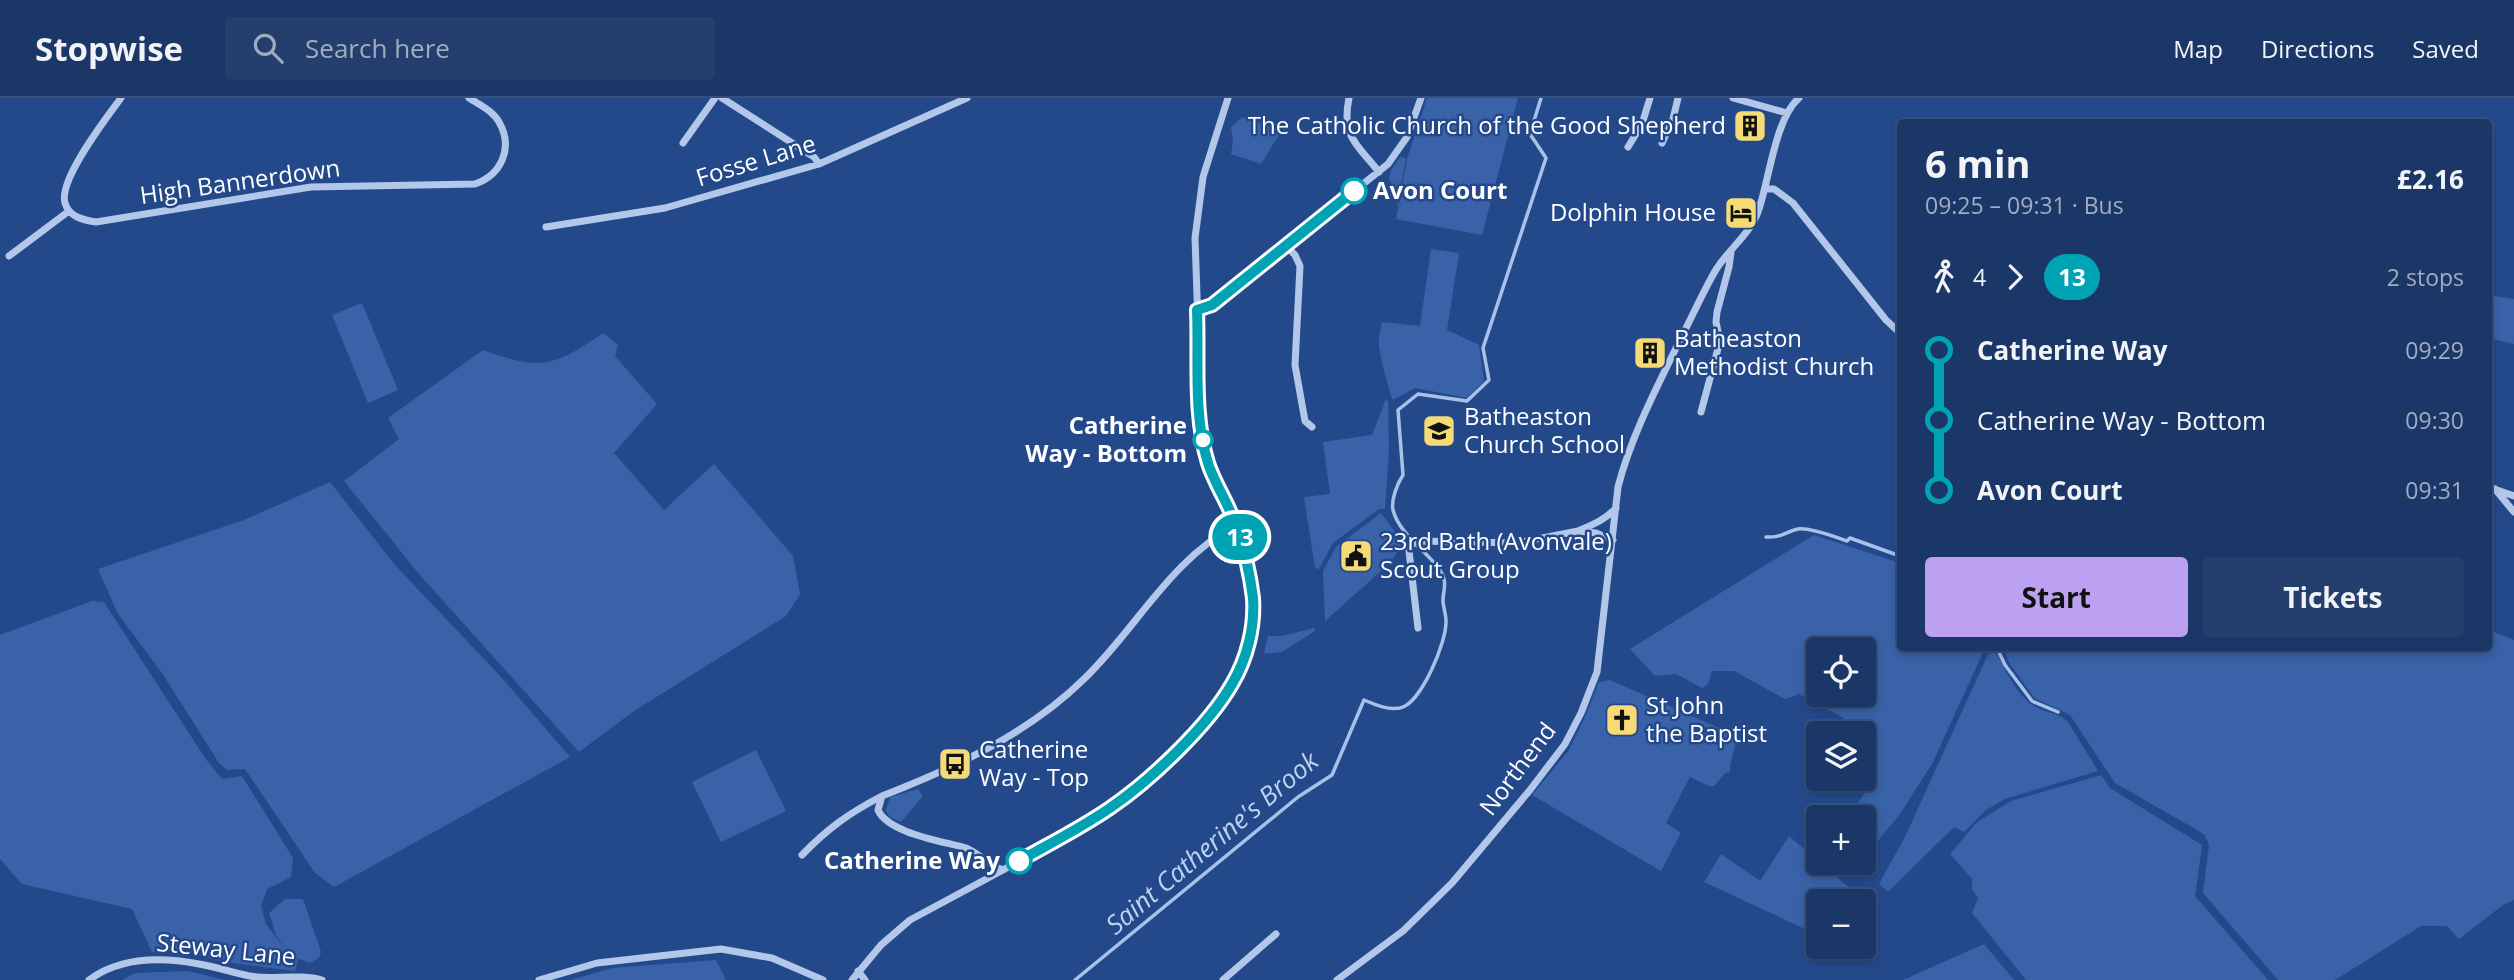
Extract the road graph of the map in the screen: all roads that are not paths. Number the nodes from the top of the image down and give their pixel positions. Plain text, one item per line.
1 (121, 98) edge
2 (469, 98) edge
3 (715, 98) edge
4 (722, 98) edge
5 (967, 98) edge
6 (1228, 98) edge
7 (1349, 98) edge
8 (1422, 98) edge
9 (1650, 98) edge
10 (1678, 98) edge
11 (1733, 98) edge
12 (1799, 98) edge
13 (1788, 111) junction
14 (683, 143) dead end
15 (1662, 143) dead end
16 (1628, 148) dead end
17 (819, 164) junction
18 (1379, 172) junction
19 (1765, 189) junction
20 (69, 211) junction
21 (546, 227) dead end
22 (1286, 246) junction
23 (1731, 252) junction
24 (9, 256) dead end
25 (1197, 310) junction
26 (1897, 331) edge
27 (1701, 412) dead end
28 (1311, 427) dead end
29 (2492, 488) edge
30 (2514, 496) edge
31 (1616, 508) junction
32 (2514, 512) edge
33 (1236, 525) junction
34 (1577, 531) junction
35 (1613, 540) junction
36 (1418, 628) dead end
37 (882, 796) junction
38 (802, 855) dead end
39 (1003, 870) junction
40 (1276, 934) dead end
41 (858, 971) junction
42 (89, 980) edge
43 (322, 980) edge
44 (540, 980) edge
45 (823, 980) edge
46 (852, 980) edge
47 (865, 980) edge
48 (1223, 980) edge
49 (1337, 980) edge

1 - 20 street
2 - 20 street, High Bannerdown
3 - 14 street
4 - 17 street
5 - 17 street, Fosse Lane
6 - 25 street
7 - 18 street
8 - 18 street
9 - 16 street
10 - 15 street
11 - 13 street
12 - 13 street
13 - 19 street, Northend
17 - 21 street, Fosse Lane
18 - 22 street
19 - 23 street, Northend
19 - 26 street
20 - 24 street
22 - 25 street
22 - 28 street
23 - 27 street
23 - 31 street, Northend
25 - 33 street
29 - 30 street
29 - 32 street
31 - 34 street
31 - 35 street, Northend
33 - 37 street
33 - 39 street
34 - 35 street
34 - 36 street
35 - 49 street, Northend
37 - 38 street
37 - 39 street
39 - 41 street
40 - 48 street
41 - 46 street
41 - 47 street
42 - 43 street, Steway Lane
44 - 45 street

